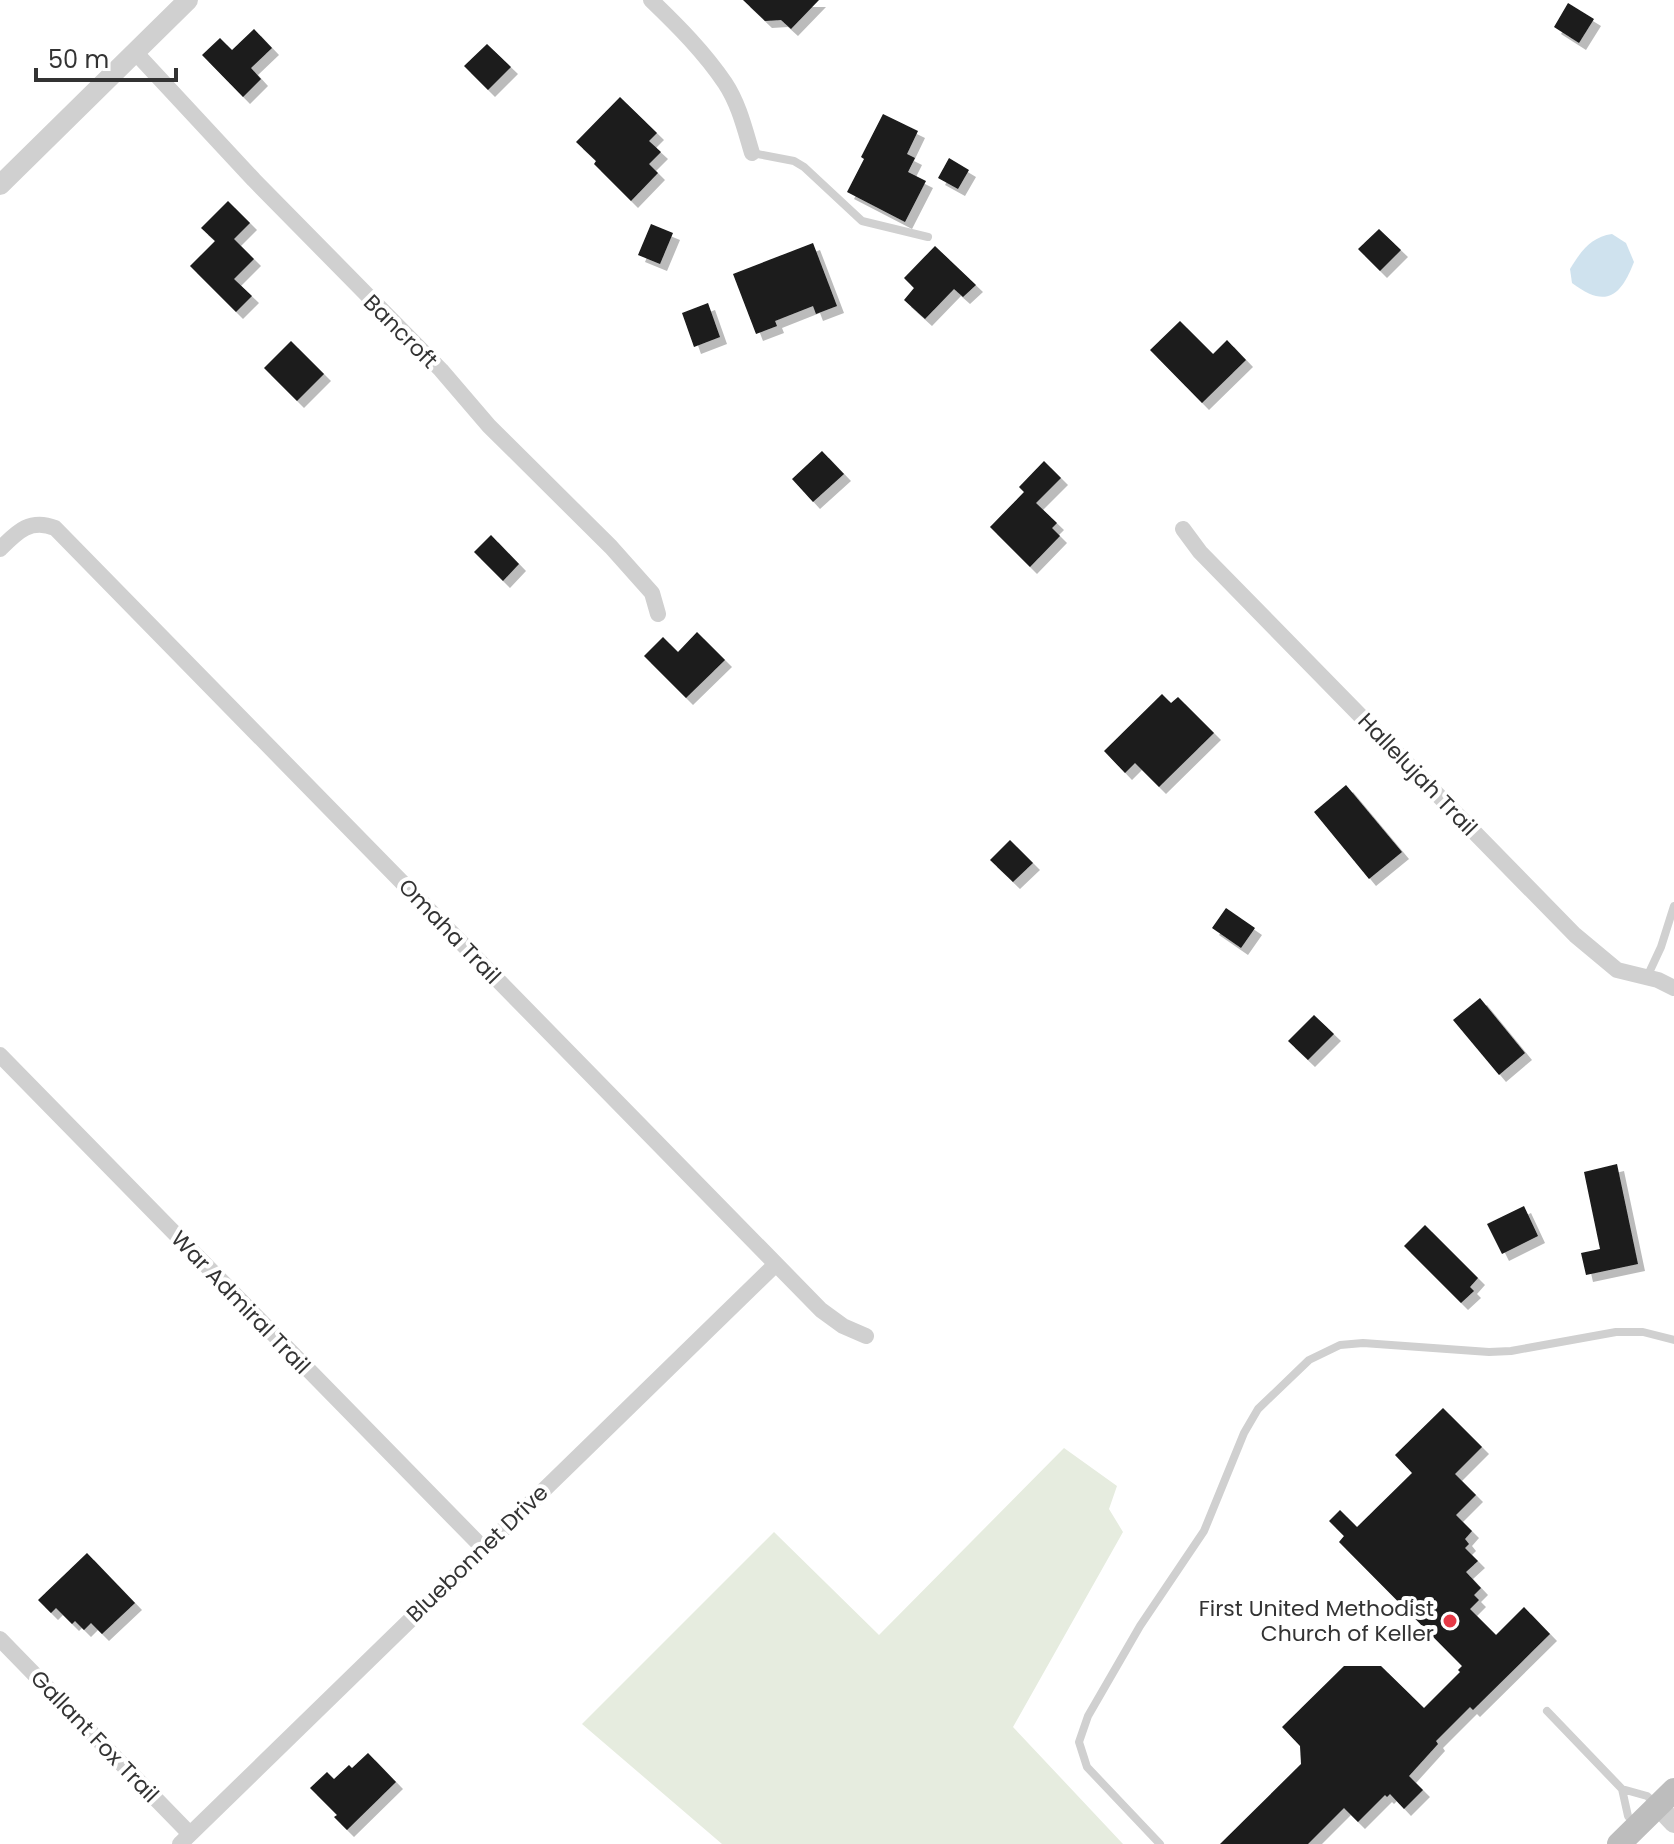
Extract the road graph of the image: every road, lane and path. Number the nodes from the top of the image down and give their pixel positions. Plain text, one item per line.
1 (188, 0) edge
2 (651, 0) edge
3 (135, 52) junction
4 (752, 153) joint
5 (0, 185) edge
6 (928, 237) dead end
7 (1183, 529) dead end
8 (0, 549) edge
9 (658, 614) dead end
10 (1674, 906) edge
11 (1647, 978) junction
12 (1674, 988) edge
13 (0, 1055) edge
14 (776, 1264) junction
15 (866, 1336) dead end
16 (1674, 1340) edge
17 (483, 1548) junction
18 (0, 1639) edge
19 (1547, 1711) dead end
20 (1622, 1789) junction
21 (1669, 1806) edge
22 (1636, 1838) edge
23 (185, 1839) edge
24 (1160, 1844) edge

1 - 3 street
2 - 4 street
3 - 5 street
3 - 9 street, Bancroft
4 - 6 lane
7 - 11 street, Hallelujah Trail
8 - 14 street, Omaha Trail
10 - 11 lane
11 - 12 street, Hallelujah Trail
13 - 17 street, War Admiral Trail
14 - 15 street, Omaha Trail
14 - 17 street, Bluebonnet Drive
16 - 24 lane
17 - 23 street, Bluebonnet Drive
18 - 23 street, Gallant Fox Trail
19 - 20 lane
20 - 21 lane
20 - 22 lane
21 - 22 main road

